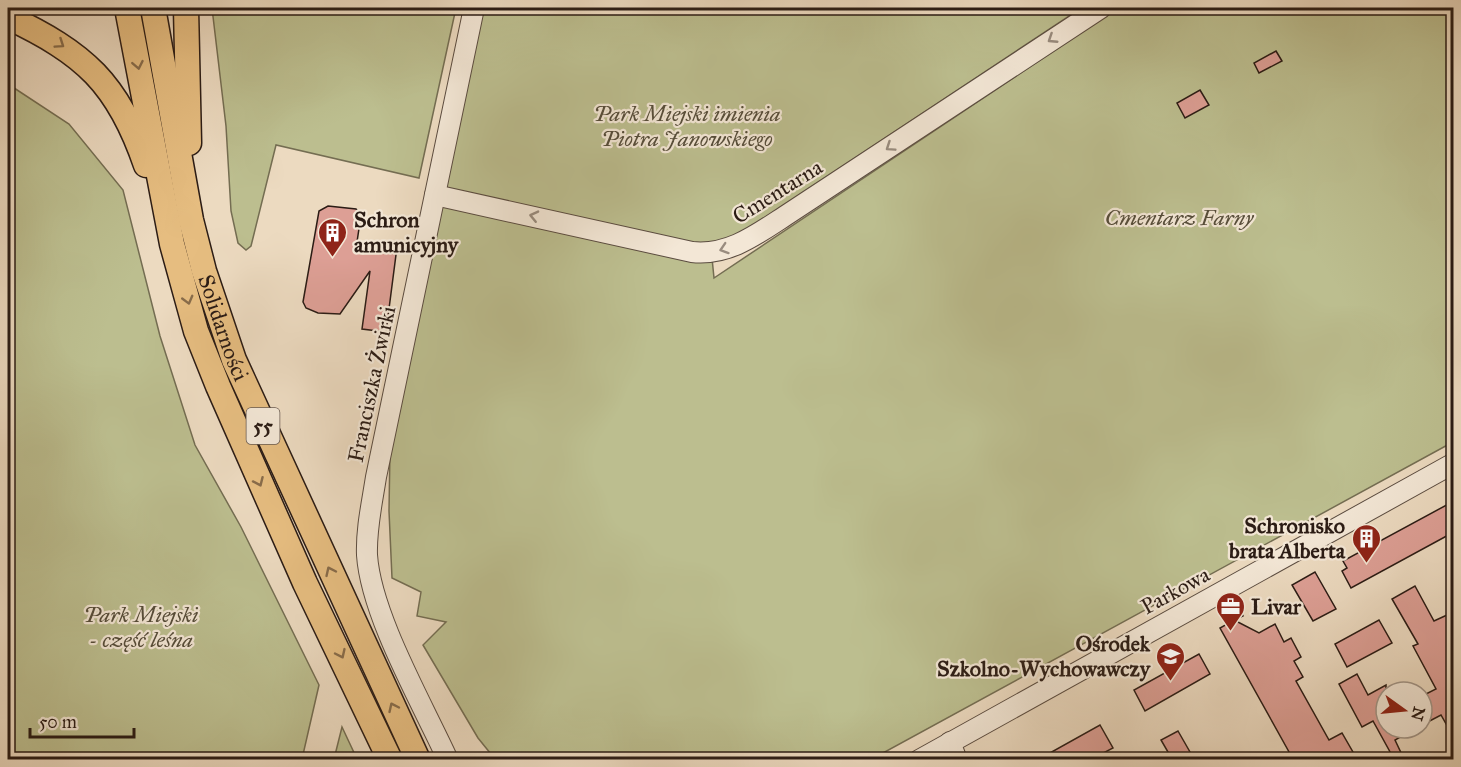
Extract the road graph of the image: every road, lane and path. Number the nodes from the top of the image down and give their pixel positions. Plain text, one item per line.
1 (127, 8) edge
2 (153, 8) edge
3 (186, 8) edge
4 (474, 8) edge
5 (1101, 8) edge
6 (8, 17) edge
7 (435, 195) junction
8 (191, 220) junction
9 (172, 244) junction
10 (1454, 463) edge
11 (953, 751) edge
12 (390, 759) edge
13 (418, 759) edge
14 (448, 759) edge
15 (919, 759) edge

1 -> 9 main road, Solidarności / 55
2 - 8 main road, Solidarności / 55
3 - 8 main road
4 - 7 street, Franciszka Żwirki
5 -> 7 street, Cmentarna
6 -> 9 main road
7 - 14 street, Franciszka Żwirki
13 -> 8 main road, Solidarności / 55
9 -> 12 main road, Solidarności / 55
10 - 11 street, Parkowa
11 - 15 street, Parkowa

